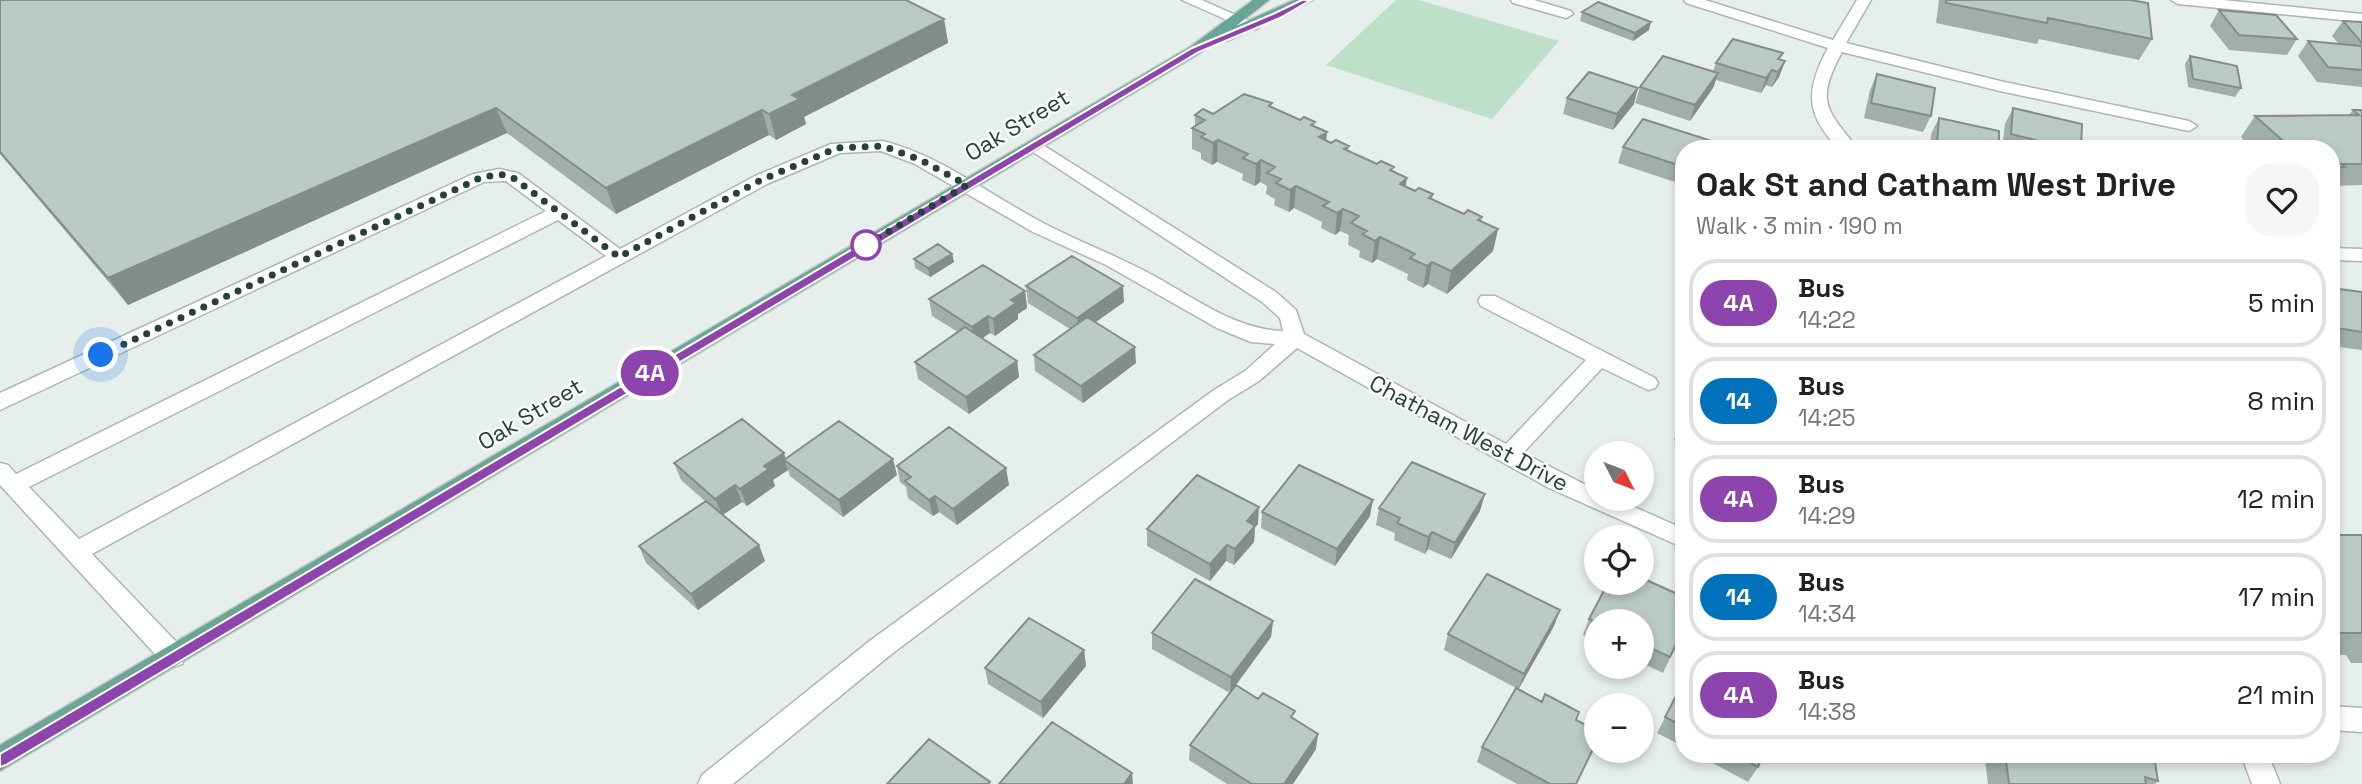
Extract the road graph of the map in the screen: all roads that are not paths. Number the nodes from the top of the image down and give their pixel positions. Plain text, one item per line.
1 (1189, 0) edge
2 (1262, 0) edge
3 (1306, 0) edge
4 (1518, 0) edge
5 (1691, 0) edge
6 (1864, 0) edge
7 (2178, 0) edge
8 (1566, 14) dead end
9 (2362, 18) edge
10 (1236, 19) junction
11 (1252, 26) junction
12 (1839, 46) junction
13 (1195, 50) junction
14 (2189, 126) dead end
15 (1840, 140) edge
16 (1032, 146) junction
17 (967, 185) junction
18 (559, 212) junction
19 (2340, 254) edge
20 (2362, 255) edge
21 (619, 257) junction
22 (1488, 301) dead end
23 (1295, 338) junction
24 (1599, 358) junction
25 (1648, 383) dead end
26 (0, 402) edge
27 (1509, 455) junction
28 (6, 478) edge
29 (1675, 536) edge
30 (74, 553) junction
31 (173, 656) junction
32 (2340, 719) edge
33 (2362, 720) edge
34 (0, 759) edge
35 (2258, 763) edge
36 (712, 784) edge
37 (2266, 784) edge

1 - 10 street
2 - 10 main road, Oak Street
3 - 11 main road, Oak Street
4 - 8 street
5 - 12 street
6 - 12 street
7 - 9 street
10 - 11 street
10 - 13 main road, Oak Street
11 - 13 main road, Oak Street
12 - 14 street
12 - 15 street
13 - 16 main road, Oak Street
16 - 17 main road, Oak Street
16 - 23 street
17 - 21 street, Chatham West Drive
17 - 23 street, Chatham West Drive
17 - 31 main road, Oak Street
18 - 21 street
18 - 26 street
18 - 28 street
19 - 20 street
21 - 30 street, Chatham West Drive
22 - 24 street
23 - 27 street, Chatham West Drive
23 - 36 street
24 - 25 street
24 - 27 street
27 - 29 street, Chatham West Drive
28 - 30 street
30 - 31 street
31 - 34 main road, Oak Street
32 - 33 street
35 - 37 street

